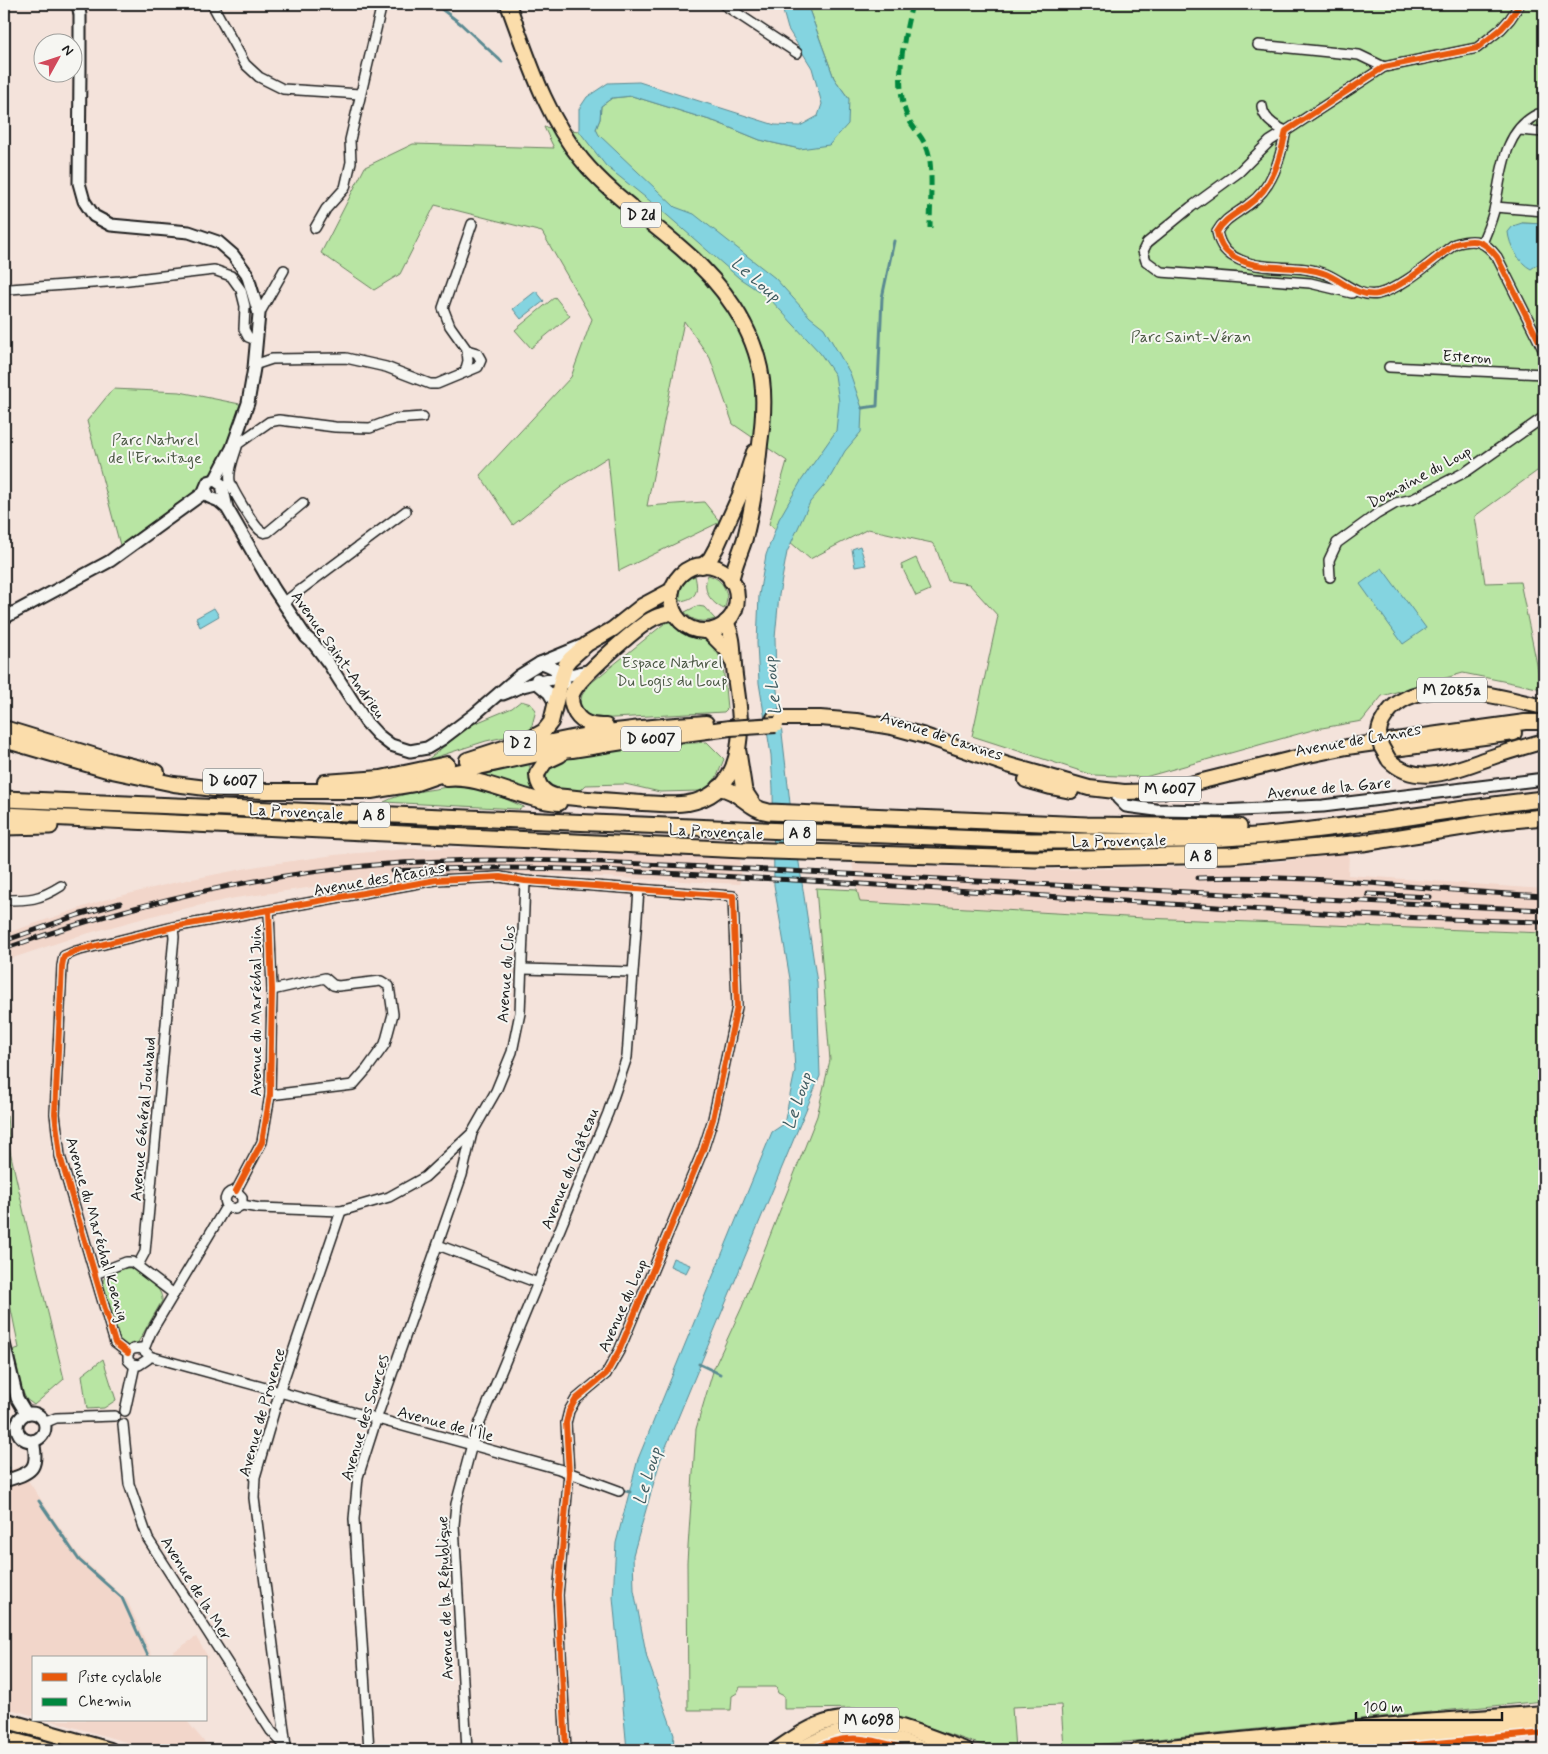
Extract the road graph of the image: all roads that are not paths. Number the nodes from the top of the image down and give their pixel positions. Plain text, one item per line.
1 (78, 4) edge
2 (212, 4) edge
3 (382, 4) edge
4 (508, 4) edge
5 (722, 4) edge
6 (1520, 4) edge
7 (1258, 45) dead end
8 (797, 53) dead end
9 (1384, 67) junction
10 (360, 94) junction
11 (1262, 106) dead end
12 (1538, 114) dead end
13 (1518, 130) junction
14 (1286, 131) junction
15 (1544, 132) edge
16 (1495, 207) junction
17 (1544, 211) edge
18 (472, 224) dead end
19 (315, 228) dead end
20 (1482, 243) junction
21 (284, 270) dead end
22 (4, 288) edge
23 (1365, 293) junction
24 (259, 314) junction
25 (256, 340) junction
26 (1544, 351) edge
27 (254, 365) junction
28 (1389, 367) dead end
29 (1544, 374) edge
30 (423, 417) dead end
31 (1544, 417) edge
32 (763, 423) junction
33 (235, 446) junction
34 (214, 494) junction
35 (303, 503) dead end
36 (406, 511) dead end
37 (702, 566) junction
38 (1330, 577) dead end
39 (731, 581) junction
40 (672, 590) junction
41 (283, 603) junction
42 (674, 612) junction
43 (4, 618) edge
44 (726, 622) junction
45 (708, 631) junction
46 (587, 644) junction
47 (540, 663) junction
48 (734, 666) junction
49 (591, 670) junction
50 (562, 677) junction
51 (537, 682) junction
52 (494, 698) junction
53 (571, 699) junction
54 (556, 705) junction
55 (1544, 707) edge
56 (1544, 720) edge
57 (775, 721) joint
58 (821, 721) junction
59 (729, 725) junction
60 (642, 727) junction
61 (4, 728) edge
62 (1544, 730) edge
63 (4, 740) edge
64 (1544, 741) edge
65 (572, 750) junction
66 (738, 752) junction
67 (467, 760) junction
68 (1544, 779) edge
69 (414, 784) junction
70 (719, 788) junction
71 (1118, 798) junction
72 (4, 799) edge
73 (1544, 799) edge
74 (604, 801) junction
75 (754, 806) junction
76 (4, 815) edge
77 (1544, 817) edge
78 (108, 820) junction
79 (1361, 824) junction
80 (4, 827) edge
81 (524, 881) junction
82 (62, 886) dead end
83 (640, 889) junction
84 (733, 896) joint
85 (4, 900) edge
86 (269, 911) junction
87 (173, 927) junction
88 (64, 956) joint
89 (523, 969) junction
90 (632, 972) junction
91 (272, 990) junction
92 (270, 1095) junction
93 (472, 1133) junction
94 (236, 1191) junction
95 (242, 1204) junction
96 (228, 1206) junction
97 (341, 1211) junction
98 (438, 1245) junction
99 (138, 1265) junction
100 (95, 1274) junction
101 (538, 1283) junction
102 (174, 1294) junction
103 (4, 1343) edge
104 (146, 1352) junction
105 (128, 1353) junction
106 (136, 1365) junction
107 (280, 1393) junction
108 (125, 1411) junction
109 (26, 1413) junction
110 (115, 1416) junction
111 (376, 1420) junction
112 (44, 1423) junction
113 (123, 1424) junction
114 (33, 1441) junction
115 (471, 1446) junction
116 (569, 1473) junction
117 (4, 1481) edge
118 (620, 1491) dead end
119 (1544, 1713) edge
120 (8, 1723) edge
121 (1544, 1724) edge
122 (4, 1738) edge
123 (287, 1748) edge
124 (50, 1750) edge
125 (110, 1750) edge
126 (369, 1750) edge
127 (467, 1750) edge
128 (566, 1750) edge
129 (776, 1750) edge
130 (800, 1750) edge
131 (926, 1750) edge
132 (966, 1750) edge
133 (1138, 1750) edge
134 (1252, 1750) edge

1 - 24 street
2 - 10 street
3 - 10 street
4 - 32 main road, D 2d
5 - 8 street
6 - 9 street
7 - 9 street
9 - 14 street
10 - 19 street
11 - 14 street
12 - 13 street
13 - 15 street
13 - 16 street
14 - 23 street
14 - 23 street
16 - 17 street
16 - 20 street
18 - 27 street
20 - 23 street
20 - 26 street
21 - 24 street
22 - 25 street
24 - 25 street
25 - 27 street
27 - 33 street
28 - 29 street, Esteron
30 - 33 street
31 - 38 street, Domaine du Loup
32 - 37 main road, D 2d
32 - 39 main road, D 2d
33 - 34 street, Avenue Saint-Andrieu
33 - 35 street
34 - 41 street, Avenue Saint-Andrieu / D 2
34 - 43 street
36 - 41 street
37 - 39 main road
37 - 40 main road
39 - 44 main road
40 - 42 main road
40 - 46 main road, D 2
41 - 52 street, Avenue Saint-Andrieu / D 2
42 - 45 main road
42 - 49 main road, D 2
44 - 45 main road
44 - 48 main road
45 - 48 main road
46 - 47 street, Avenue Saint-Andrieu / D 2
46 - 50 main road, D 2
47 - 50 street
47 - 51 street
47 - 52 street, Avenue Saint-Andrieu / D 2
48 - 66 main road
49 - 50 street, D 2
49 - 53 main road, D 2
50 - 51 street, D 2
50 - 53 street
50 - 54 main road, D 2
51 - 52 street, D 2
51 - 54 street
53 - 60 main road
54 - 67 main road, D 2
55 - 64 main road, M 2085a, bridge
56 - 58 main road, Avenue de Cannes / M 6007
57 - 58 main road, Avenue de Cannes / M 6007
57 - 59 main road, Avenue de Cannes / D 6007, bridge
58 - 71 main road, Avenue de Cannes / M 6007
59 - 60 main road, Avenue de Cannes / D 6007
59 - 65 main road, Avenue de Cannes / D 6007
60 - 67 main road, Avenue de Cannes / D 6007
61 - 67 main road, D 6007
62 - 71 main road, Avenue de Cannes / M 6007
63 - 69 main road, Avenue de Cannes / D 6007
65 - 69 main road, Avenue de Cannes / D 6007
65 - 74 main road
66 - 70 main road
66 - 75 highway
68 - 71 street, Avenue de la Gare
69 - 74 main road
70 - 74 main road
70 - 75 highway
72 - 79 highway, La Provençale / A 8
73 - 79 highway, La Provençale / A 8
75 - 79 highway
76 - 78 highway, La Provençale / A 8
77 - 78 highway, La Provençale / A 8
78 - 80 highway
81 - 83 street, Avenue des Acacias
81 - 86 street, Avenue des Acacias
81 - 89 street, Avenue du Clos
82 - 85 street
83 - 84 street, Avenue des Acacias
83 - 90 street, Avenue du Château
84 - 116 street, Avenue du Loup
86 - 87 street, Avenue des Acacias
86 - 91 street, Avenue du Maréchal Juin
87 - 88 street, Avenue des Acacias
87 - 99 street, Avenue Général Jouhaud
88 - 100 street, Avenue du Maréchal Koenig
89 - 90 street
89 - 93 street, Avenue du Clos
90 - 101 street, Avenue du Château
91 - 92 street, Avenue du Maréchal Juin
91 - 92 street
92 - 94 street, Avenue du Maréchal Juin
93 - 97 street, Avenue du Clos
93 - 98 street, Avenue des Sources
94 - 95 street
94 - 96 street, Avenue du Maréchal Juin
95 - 96 street
95 - 97 street, Avenue du Clos
96 - 102 street, Avenue du Maréchal Juin
97 - 107 street, Avenue de Provence
98 - 101 street
98 - 111 street, Avenue des Sources
99 - 100 street
99 - 102 street
100 - 105 street, Avenue du Maréchal Koenig
101 - 115 street, Avenue du Château
102 - 104 street, Avenue du Maréchal Juin
103 - 109 street
104 - 105 street
104 - 106 street
104 - 107 street, Avenue de l'Île
105 - 106 street
106 - 108 street
107 - 111 street, Avenue de l'Île
107 - 123 street, Avenue de Provence
108 - 110 street
108 - 113 street
109 - 112 street
109 - 114 street
110 - 112 street
110 - 113 street
111 - 115 street, Avenue de l'Île
111 - 126 street, Avenue des Sources
112 - 114 street
113 - 123 street, Avenue de la Mer
114 - 117 street
115 - 116 street, Avenue de l'Île
115 - 127 street, Avenue de la République
116 - 118 street, Avenue de l'Île
116 - 128 street, Avenue du Loup
119 - 133 main road
120 - 125 main road
121 - 134 main road
122 - 124 main road
129 - 132 main road, M 6098
130 - 131 main road, M 6098

